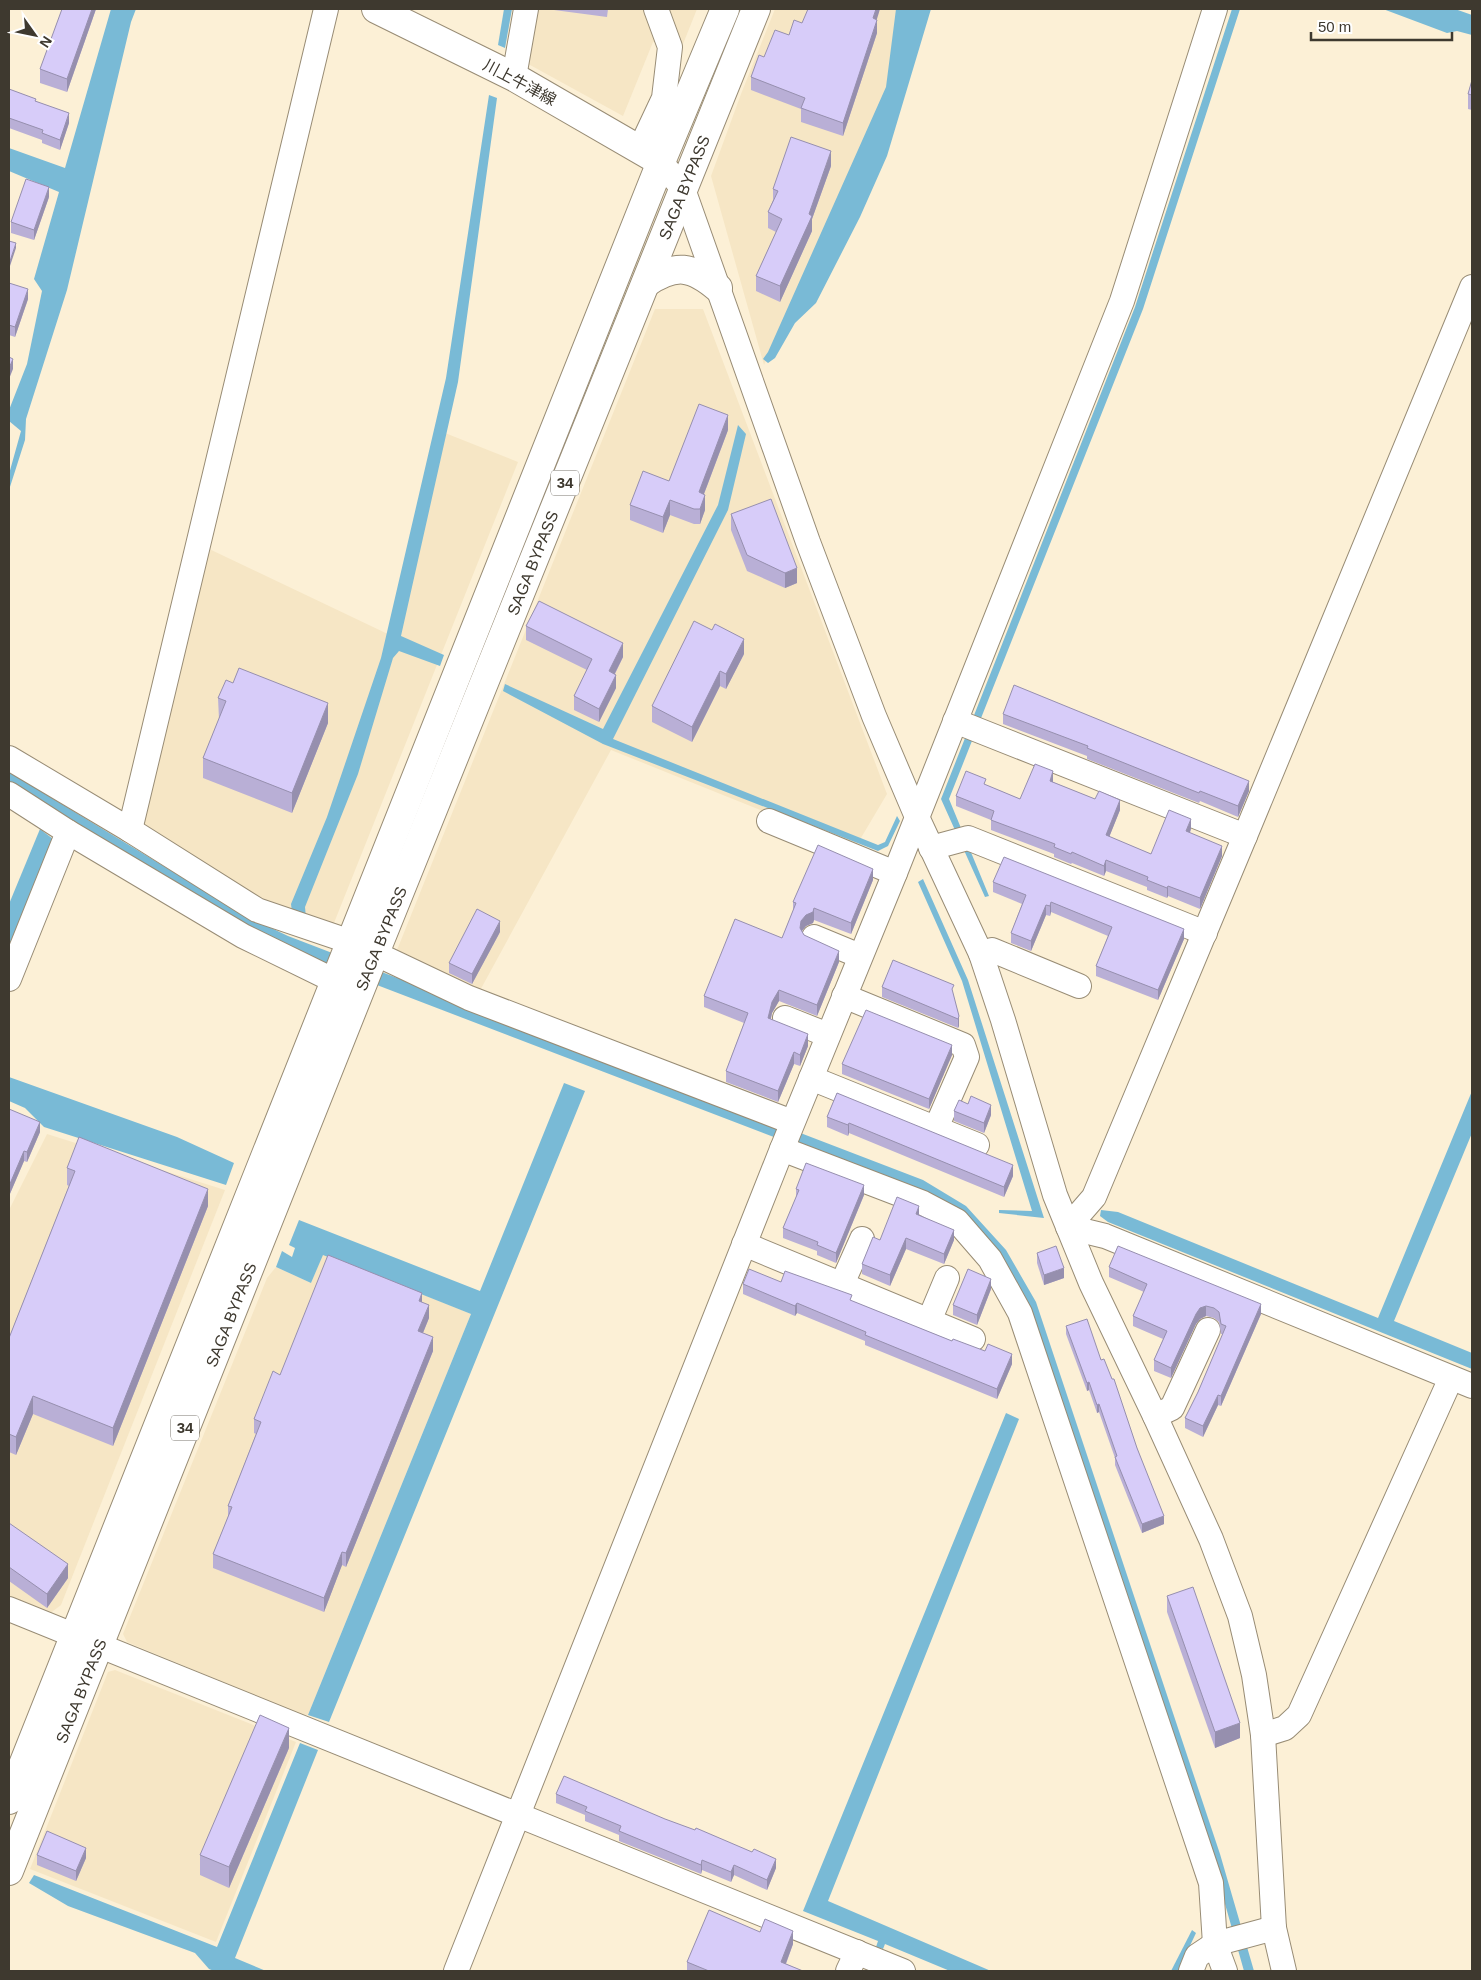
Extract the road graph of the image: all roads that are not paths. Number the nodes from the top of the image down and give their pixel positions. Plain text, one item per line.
1 (326, 9) edge
2 (376, 9) edge
3 (526, 9) edge
4 (656, 9) edge
5 (725, 9) edge
6 (756, 9) edge
7 (1215, 9) edge
8 (514, 77) junction
9 (651, 155) junction
10 (683, 189) junction
11 (646, 283) junction
12 (1472, 287) edge
13 (718, 288) junction
14 (955, 721) junction
15 (9, 758) edge
16 (9, 794) edge
17 (917, 818) junction
18 (769, 821) dead end
19 (130, 830) junction
20 (68, 832) junction
21 (1246, 836) junction
22 (950, 843) junction
23 (895, 873) junction
24 (1205, 933) junction
25 (814, 937) edge
26 (362, 950) junction
27 (981, 954) junction
28 (860, 956) junction
29 (9, 978) edge
30 (336, 979) junction
31 (1079, 986) dead end
32 (844, 996) junction
33 (785, 1018) dead end
34 (828, 1035) junction
35 (811, 1078) junction
36 (792, 1122) junction
37 (936, 1128) junction
38 (976, 1145) dead end
39 (782, 1149) junction
40 (1068, 1227) junction
41 (862, 1239) dead end
42 (744, 1244) junction
43 (947, 1278) dead end
44 (842, 1284) junction
45 (929, 1320) junction
46 (1208, 1330) dead end
47 (973, 1339) dead end
48 (1451, 1378) junction
49 (1472, 1386) edge
50 (1155, 1416) junction
51 (9, 1609) edge
52 (86, 1640) junction
53 (1263, 1735) junction
54 (9, 1800) edge
55 (518, 1815) junction
56 (9, 1871) edge
57 (1274, 1928) junction
58 (1231, 1940) junction
59 (853, 1962) edge
60 (456, 1971) edge
61 (903, 1971) edge
62 (1191, 1971) edge
63 (1225, 1971) edge
64 (1284, 1971) edge

1 - 19 street
2 - 8 main road, 川上牛津線
3 - 8 street
4 - 9 street
5 - 9 main road, SAGA BYPASS / 34
6 - 10 main road, SAGA BYPASS / 34
7 - 14 street
8 - 9 main road, 川上牛津線
9 - 10 street
9 - 26 main road, SAGA BYPASS / 34
10 - 11 main road, SAGA BYPASS / 34
10 - 13 street
11 - 13 main road
11 - 26 main road, SAGA BYPASS / 34
12 - 21 street
13 - 17 street
14 - 17 street
14 - 21 street
15 - 19 street
16 - 20 street
17 - 22 street
17 - 23 street
18 - 23 street
19 - 26 street
20 - 29 street
20 - 30 street
21 - 24 street
22 - 24 street
22 - 27 street
23 - 28 street
24 - 40 street
25 - 28 street
26 - 30 main road, SAGA BYPASS / 34
26 - 36 street
26 - 52 main road, SAGA BYPASS / 34
27 - 31 street
27 - 40 street
28 - 32 street
30 - 52 main road, SAGA BYPASS / 34
32 - 34 street
32 - 37 street
33 - 34 street
34 - 35 street
35 - 36 street
35 - 37 street
36 - 39 street
37 - 38 street
39 - 42 street
39 - 58 street
40 - 48 street
40 - 50 street
41 - 44 street
42 - 44 street
42 - 55 street
43 - 45 street
44 - 45 street
45 - 47 street
46 - 50 street
48 - 49 street
48 - 53 street
50 - 53 street
51 - 52 street
52 - 54 main road, SAGA BYPASS / 34
52 - 55 street
52 - 56 main road, SAGA BYPASS / 34
53 - 57 street
55 - 59 street
55 - 60 street
57 - 58 street
57 - 64 street
58 - 62 street
58 - 63 street
59 - 61 street

